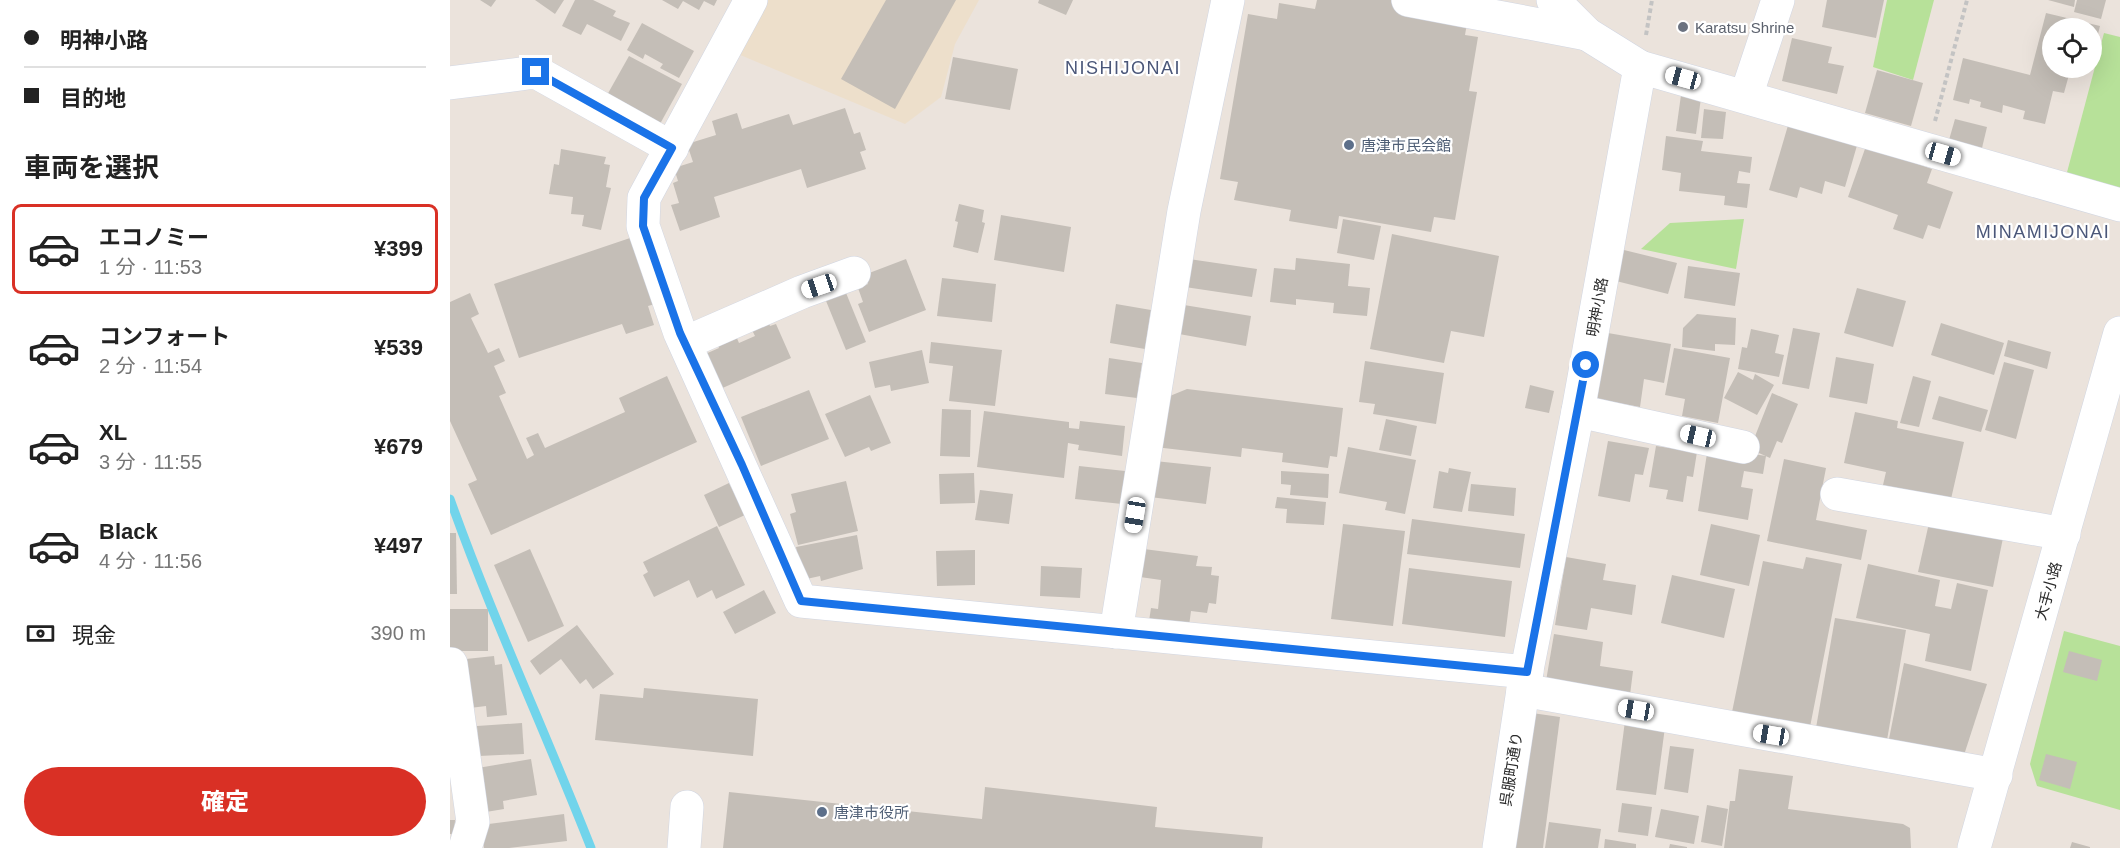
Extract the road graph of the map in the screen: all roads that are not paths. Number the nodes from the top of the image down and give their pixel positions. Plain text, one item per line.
1 (751, 0) edge
2 (1228, 0) edge
3 (1408, 0) edge
4 (1553, 0) edge
5 (1778, 0) edge
6 (1587, 34) junction
7 (1640, 67) junction
8 (450, 83) edge
9 (1746, 96) junction
10 (672, 148) junction
11 (2120, 205) edge
12 (854, 273) dead end
13 (2120, 333) edge
14 (685, 343) junction
15 (1578, 411) junction
16 (1743, 447) dead end
17 (1838, 494) dead end
18 (2064, 534) junction
19 (1116, 632) junction
20 (451, 664) edge
21 (1525, 681) junction
22 (1996, 775) junction
23 (687, 807) dead end
24 (465, 848) edge
25 (684, 848) edge
26 (1499, 848) edge
27 (1974, 848) edge

1 - 10 street
2 - 19 street
3 - 6 street
4 - 6 street
5 - 9 street
6 - 7 street
7 - 9 street
7 - 15 street, 明神小路
8 - 10 street
9 - 11 street
10 - 14 street
12 - 14 street
13 - 18 street, 大手小路
14 - 19 street
15 - 16 street
15 - 21 street, 明神小路
17 - 18 street
18 - 22 street, 大手小路
19 - 21 street
20 - 24 street
21 - 22 street
21 - 26 street, 呉服町通り
22 - 27 street, 大手小路
23 - 25 street

